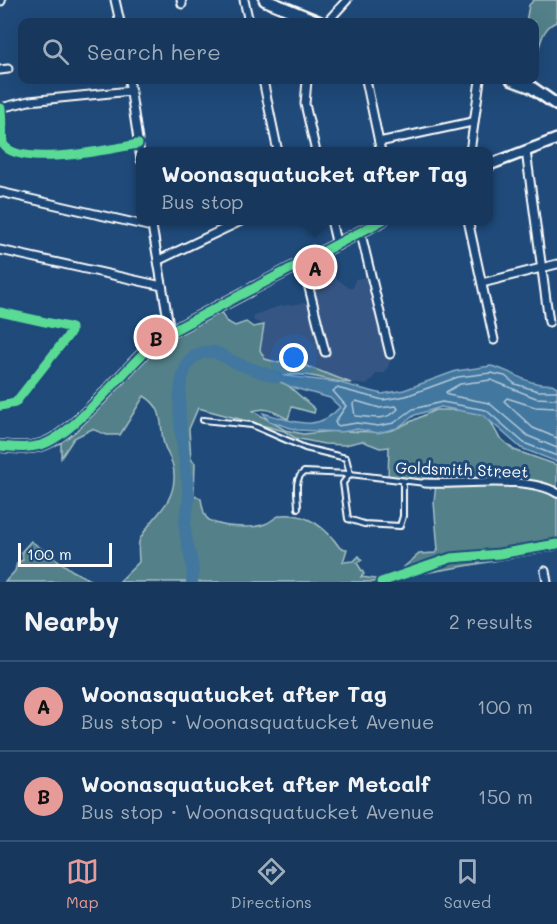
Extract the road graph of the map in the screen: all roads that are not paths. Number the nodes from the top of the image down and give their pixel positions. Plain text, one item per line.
1 (115, 0) edge
2 (244, 0) edge
3 (265, 0) edge
4 (347, 0) edge
5 (119, 18) edge
6 (248, 18) edge
7 (309, 18) edge
8 (331, 18) edge
9 (8, 69) dead end
10 (0, 70) edge
11 (129, 84) edge
12 (264, 84) edge
13 (306, 84) edge
14 (367, 84) edge
15 (479, 84) edge
16 (523, 84) edge
17 (130, 91) junction
18 (556, 104) edge
19 (0, 108) edge
20 (472, 123) junction
21 (557, 139) edge
22 (379, 142) junction
23 (138, 144) junction
24 (139, 147) edge
25 (275, 147) edge
26 (315, 147) edge
27 (380, 147) edge
28 (470, 147) edge
29 (526, 151) junction
30 (493, 163) edge
31 (0, 192) edge
32 (136, 221) edge
33 (152, 225) edge
34 (232, 225) edge
35 (332, 225) edge
36 (375, 225) edge
37 (469, 225) edge
38 (360, 234) junction
39 (337, 246) junction
40 (0, 250) edge
41 (159, 260) junction
42 (303, 264) junction
43 (557, 264) edge
44 (540, 268) junction
45 (482, 283) junction
46 (162, 286) junction
47 (0, 312) edge
48 (549, 322) dead end
49 (170, 331) junction
50 (494, 340) dead end
51 (325, 352) dead end
52 (390, 354) dead end
53 (0, 406) edge
54 (203, 420) dead end
55 (0, 446) edge
56 (350, 474) junction
57 (403, 482) junction
58 (425, 483) joint
59 (557, 493) edge
60 (298, 508) dead end
61 (545, 571) dead end
62 (547, 582) edge

1 - 5 street
2 - 6 street
3 - 7 main road
4 - 8 street
9 - 10 street
11 - 17 street
12 - 25 street
13 - 26 street
14 - 22 street
15 - 20 street
16 - 18 main road
17 - 19 street
17 - 23 street
19 - 23 street
20 - 22 street
20 - 28 street
21 - 29 street
22 - 27 street
23 - 24 street
29 - 30 street
29 - 44 street
31 - 32 street
33 - 41 street
34 - 41 street
35 - 39 street
36 - 38 street
37 - 45 street
38 - 39 street
38 - 52 street
39 - 42 street
40 - 46 street
41 - 46 street
42 - 49 street
42 - 51 street
43 - 44 street
44 - 45 street
44 - 48 street
45 - 50 street
46 - 49 street
47 - 53 street
49 - 55 street
54 - 56 lane
56 - 57 lane, Goldsmith Street
56 - 57 lane
56 - 60 lane, Goldsmith Street
57 - 58 lane, Goldsmith Street
58 - 59 street, Goldsmith Street
61 - 62 street

